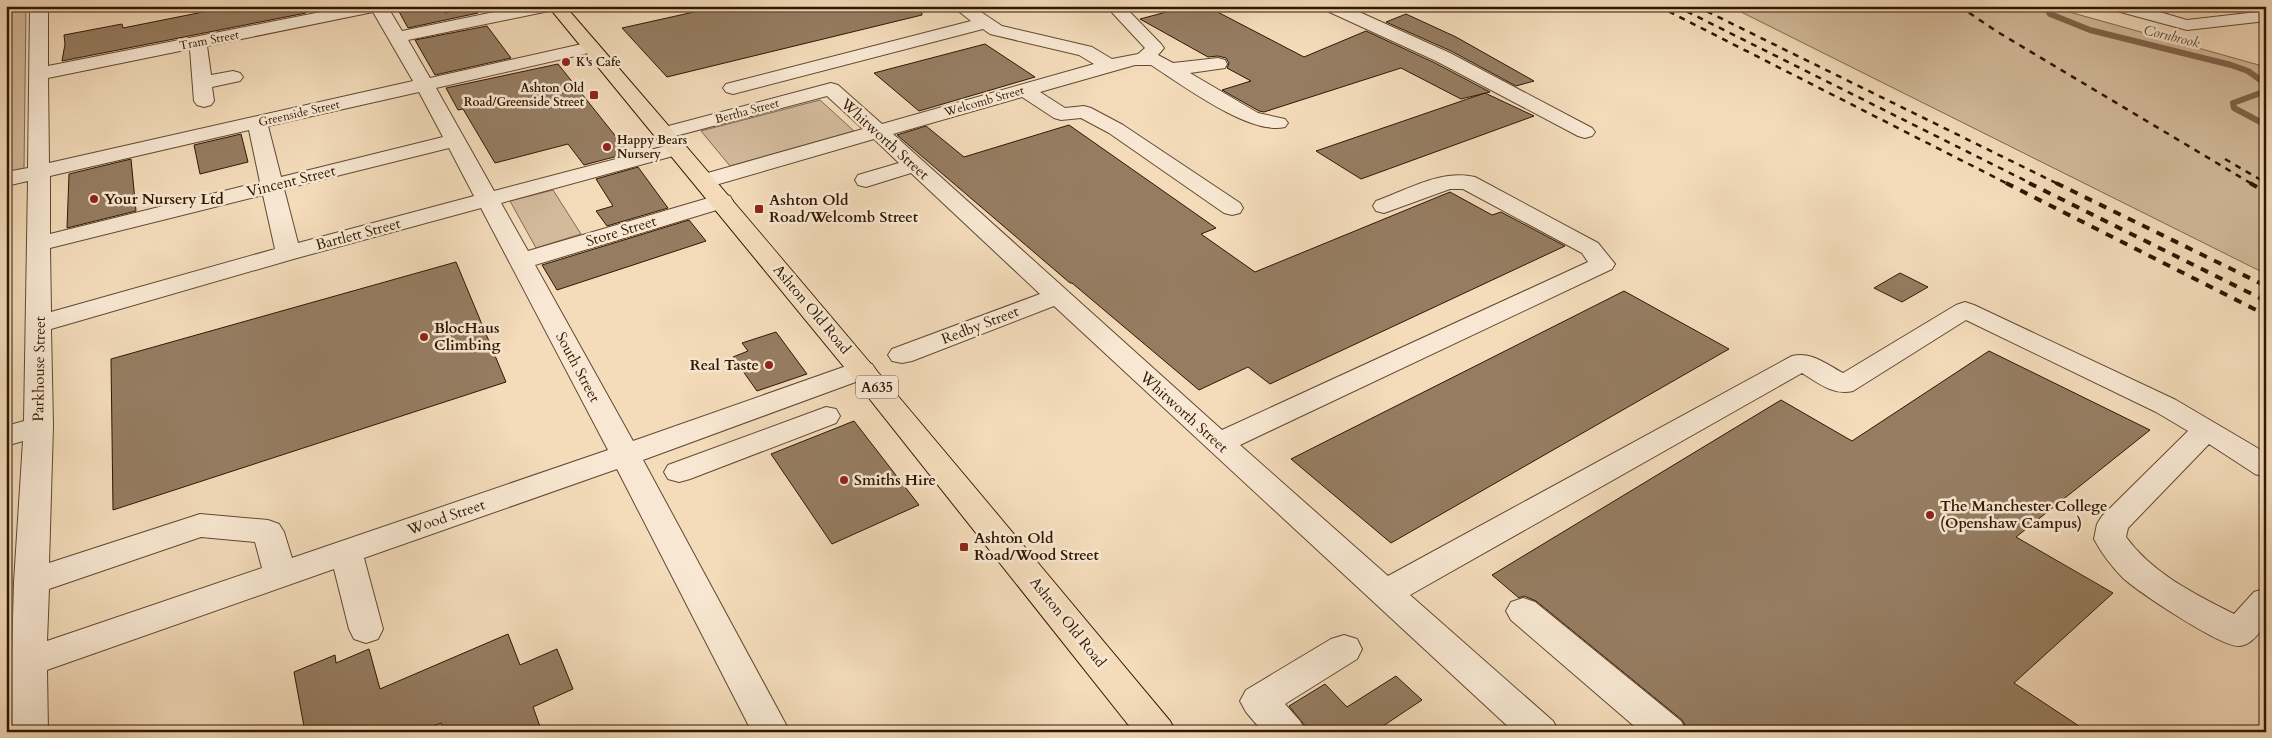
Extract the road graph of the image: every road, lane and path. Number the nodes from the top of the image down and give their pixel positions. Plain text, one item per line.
1 (39, 6) edge
2 (378, 6) edge
3 (549, 6) edge
4 (556, 6) edge
5 (960, 6) edge
6 (1114, 6) edge
7 (1331, 6) edge
8 (2119, 6) edge
9 (2266, 16) edge
10 (986, 23) junction
11 (398, 38) junction
12 (198, 42) junction
13 (591, 47) junction
14 (1143, 59) junction
15 (1218, 64) dead end
16 (1110, 66) junction
17 (1170, 69) junction
18 (39, 74) junction
19 (233, 76) dead end
20 (425, 85) junction
21 (733, 88) dead end
22 (831, 89) joint
23 (1024, 90) junction
24 (257, 122) junction
25 (1278, 123) dead end
26 (877, 132) junction
27 (1585, 132) dead end
28 (455, 140) junction
29 (671, 141) junction
30 (915, 165) junction
31 (38, 172) junction
32 (6, 179) edge
33 (866, 180) dead end
34 (272, 186) junction
35 (714, 191) junction
36 (486, 200) junction
37 (1384, 206) dead end
38 (1232, 208) dead end
39 (39, 244) junction
40 (288, 253) junction
41 (521, 261) junction
42 (1057, 296) junction
43 (39, 324) junction
44 (902, 355) dead end
45 (862, 370) junction
46 (826, 416) dead end
47 (732, 417) junction
48 (38, 426) junction
49 (2207, 429) junction
50 (6, 436) edge
51 (1218, 443) junction
52 (750, 445) junction
53 (625, 455) junction
54 (2266, 467) edge
55 (679, 472) dead end
56 (346, 552) junction
57 (280, 575) junction
58 (32, 582) junction
59 (1385, 594) junction
60 (2266, 601) edge
61 (1523, 611) dead end
62 (366, 629) dead end
63 (1344, 649) dead end
64 (29, 662) junction
65 (29, 732) edge
66 (771, 732) edge
67 (1157, 732) edge
68 (1287, 732) edge
69 (1540, 732) edge
70 (1668, 732) edge

1 - 18 street, Parkhouse Street
2 - 11 street, South Street
2 - 12 street, Tram Street
3 - 11 street
4 - 13 highway, Ashton Old Road / A635
5 - 10 street
6 - 14 street
7 - 27 street
8 - 9 street
10 - 16 street
10 - 21 street
11 - 20 street, South Street
12 - 18 street, Tram Street
12 - 19 street
13 - 20 street, Greenside Street
13 - 29 highway, Ashton Old Road / A635
14 - 16 street, Welcomb Street
14 - 17 street, Welcomb Street
15 - 17 street
16 - 23 street, Welcomb Street
17 - 25 street, Welcomb Street
18 - 31 street, Parkhouse Street
20 - 24 street, Greenside Street
20 - 28 street, South Street
22 - 26 street, Whitworth Street
22 - 29 street, Bertha Street
23 - 26 street, Welcomb Street
23 - 38 street
24 - 31 street, Greenside Street
24 - 34 street
26 - 30 street, Whitworth Street
26 - 35 street, Welcomb Street
28 - 34 street, Vincent Street
28 - 36 street, South Street
29 - 35 highway, Ashton Old Road / A635
29 - 36 street, Bartlett Street
30 - 33 street
30 - 42 street, Whitworth Street
31 - 32 street, Greenside Street
31 - 39 street, Parkhouse Street
34 - 39 street, Vincent Street
34 - 40 street
35 - 41 street, Store Street
35 - 45 highway, Ashton Old Road / A635
36 - 40 street, Bartlett Street
36 - 41 street, South Street
37 - 51 street
39 - 43 street, Parkhouse Street
40 - 43 street, Bartlett Street
41 - 53 street, South Street
42 - 44 street, Redby Street
42 - 51 street, Whitworth Street
43 - 48 street, Parkhouse Street
45 - 47 street, Wood Street
45 - 67 highway, Ashton Old Road / A635
46 - 52 street
47 - 52 street
47 - 53 street, Wood Street
48 - 50 street
48 - 58 street, Parkhouse Street
49 - 54 street
49 - 59 street
49 - 60 street
51 - 59 street, Whitworth Street
52 - 55 street
53 - 56 street, Wood Street
53 - 66 street, South Street
56 - 57 street, Wood Street
56 - 62 street
57 - 58 street
57 - 64 street, Wood Street
58 - 64 street, Parkhouse Street
59 - 69 street, Whitworth Street
61 - 70 street
63 - 68 street
64 - 65 street, Parkhouse Street

